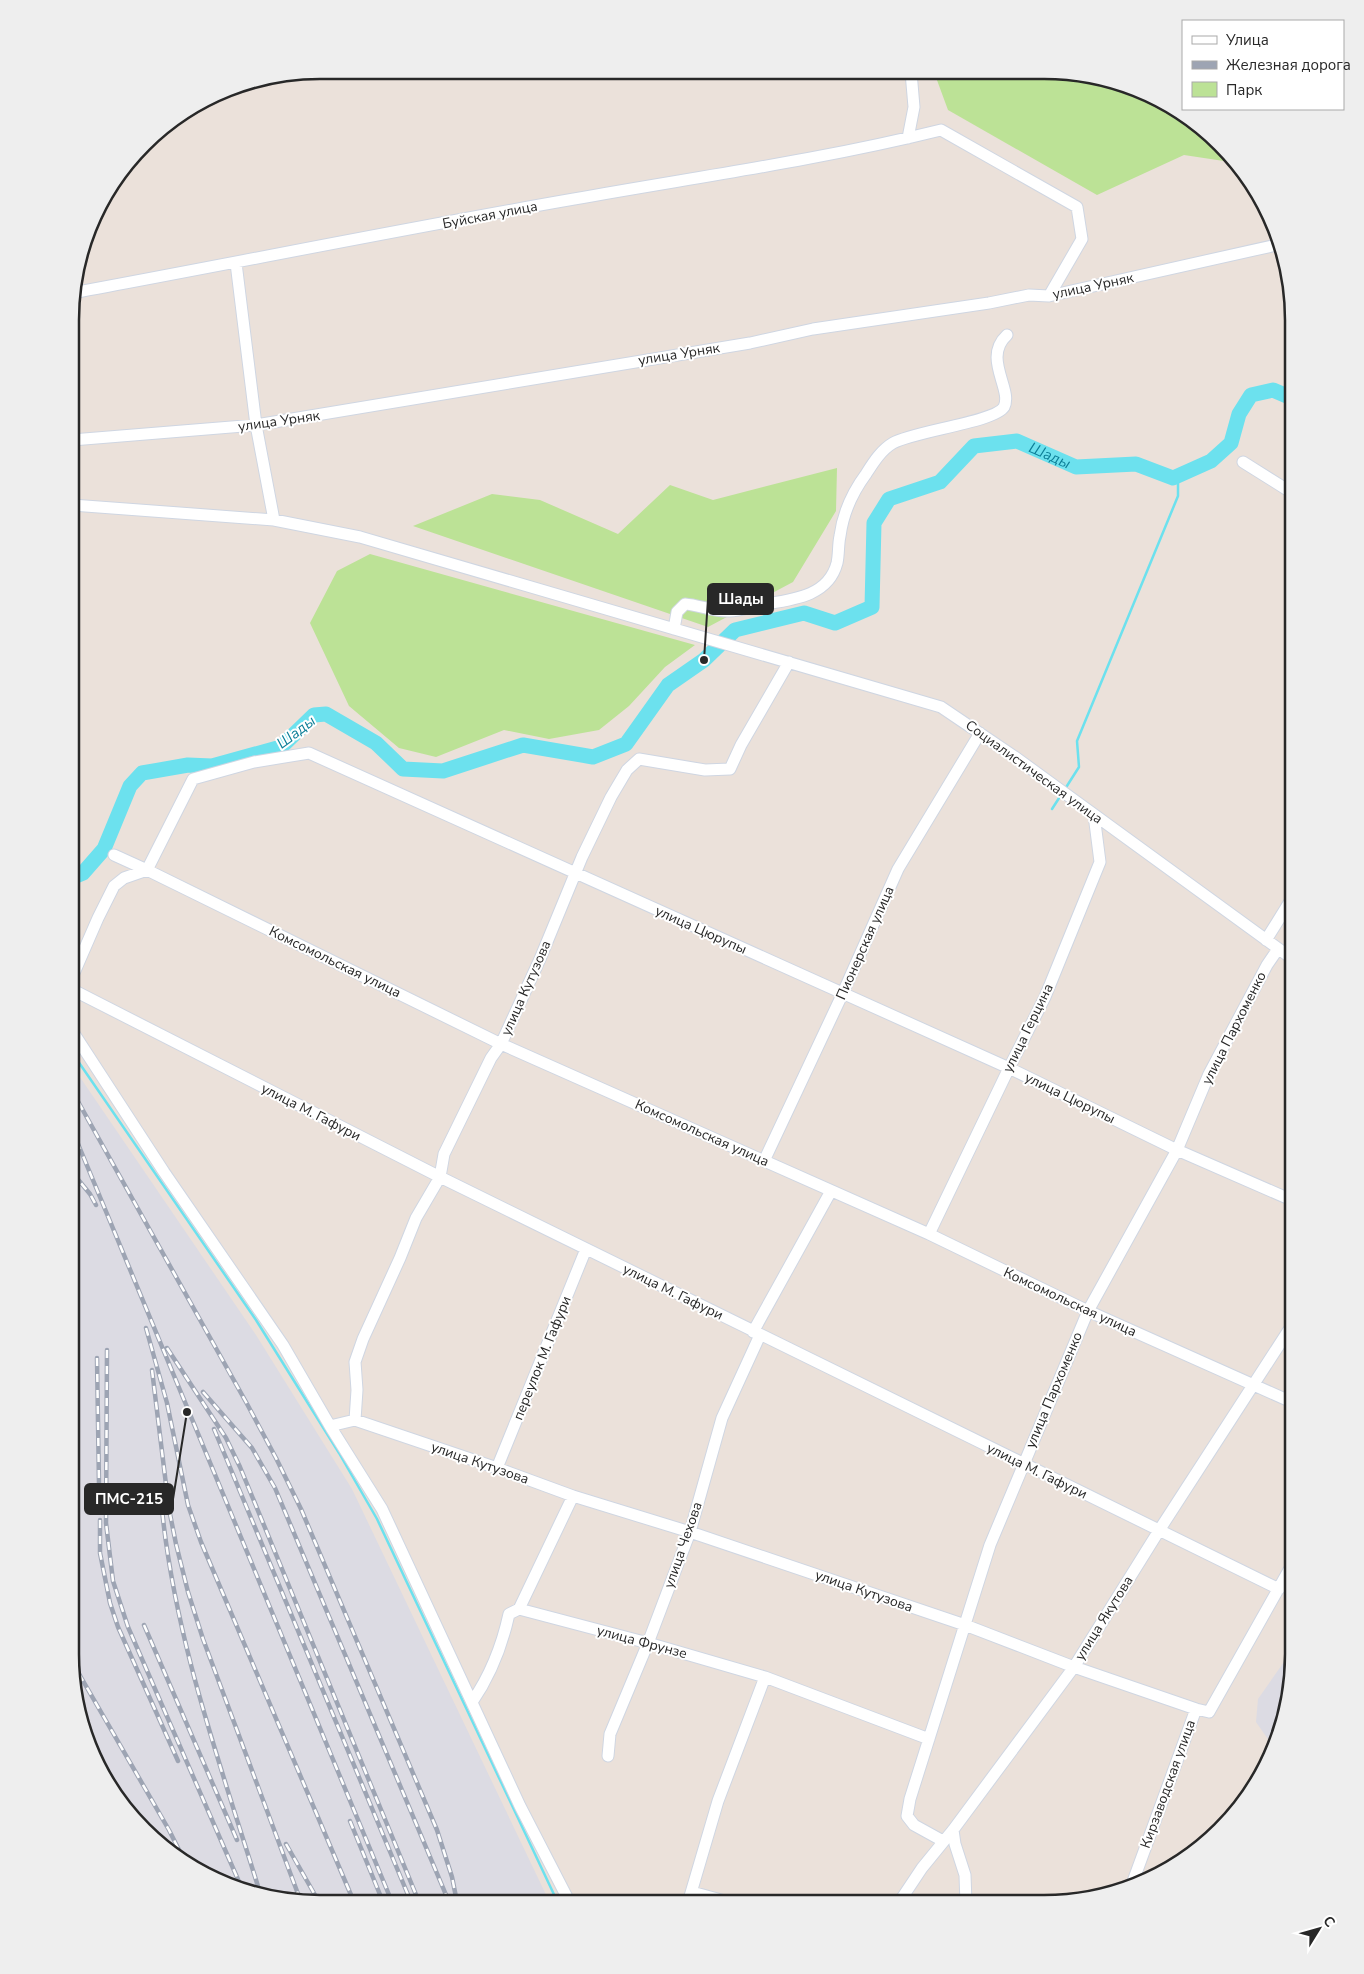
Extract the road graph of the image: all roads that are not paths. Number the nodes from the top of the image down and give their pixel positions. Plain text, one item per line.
1 (912, 79) edge
2 (908, 138) junction
3 (1273, 246) edge
4 (236, 263) junction
5 (81, 291) edge
6 (1048, 296) junction
7 (1007, 335) dead end
8 (256, 425) junction
9 (79, 439) edge
10 (1243, 462) dead end
11 (1285, 488) edge
12 (79, 506) edge
13 (274, 520) junction
14 (674, 629) junction
15 (790, 662) junction
16 (980, 733) junction
17 (1094, 815) junction
18 (114, 855) dead end
19 (147, 870) junction
20 (575, 873) junction
21 (1285, 909) edge
22 (1266, 940) junction
23 (1278, 950) junction
24 (1285, 954) edge
25 (79, 962) edge
26 (79, 993) edge
27 (842, 994) junction
28 (79, 1041) edge
29 (501, 1044) junction
30 (1009, 1068) junction
31 (1177, 1150) junction
32 (764, 1161) junction
33 (440, 1177) junction
34 (831, 1191) junction
35 (1285, 1197) edge
36 (929, 1234) junction
37 (586, 1249) junction
38 (1088, 1311) junction
39 (756, 1334) junction
40 (1285, 1336) edge
41 (1254, 1385) junction
42 (1285, 1398) edge
43 (355, 1420) junction
44 (330, 1426) junction
45 (1023, 1464) junction
46 (497, 1468) junction
47 (573, 1496) junction
48 (1160, 1529) junction
49 (690, 1532) junction
50 (1285, 1579) edge
51 (1279, 1589) junction
52 (519, 1609) junction
53 (965, 1625) junction
54 (648, 1643) junction
55 (1074, 1667) junction
56 (765, 1677) junction
57 (472, 1702) junction
58 (1196, 1709) junction
59 (929, 1739) junction
60 (608, 1756) dead end
61 (953, 1830) junction
62 (942, 1841) junction
63 (1134, 1878) edge
64 (566, 1895) edge
65 (691, 1895) edge
66 (904, 1895) edge
67 (966, 1895) edge

1 - 2 street
2 - 4 street, Буйская улица
2 - 6 street, Буйская улица
3 - 6 street, улица Урняк
4 - 5 street, Буйская улица
4 - 8 street
6 - 8 street, улица Урняк
7 - 14 street
8 - 9 street, улица Урняк
8 - 13 street
10 - 11 street
12 - 13 street, Социалистическая улица
13 - 14 street, Социалистическая улица
14 - 15 street, Социалистическая улица
15 - 16 street, Социалистическая улица
15 - 20 street, улица Кутузова
16 - 17 street, Социалистическая улица
16 - 27 street, Пионерская улица
17 - 22 street, Социалистическая улица
17 - 30 street, улица Герцина
18 - 19 street, Комсомольская улица
19 - 20 street, улица Цюрупы
19 - 25 street
19 - 29 street, Комсомольская улица
20 - 27 street, улица Цюрупы
20 - 29 street, улица Кутузова
21 - 22 street
22 - 23 street, Социалистическая улица
23 - 24 street, Социалистическая улица
23 - 31 street, улица Пархоменко
26 - 33 street, улица М. Гафури
27 - 30 street, улица Цюрупы
27 - 32 street, Пионерская улица
28 - 44 street
29 - 32 street, Комсомольская улица
29 - 33 street, улица Кутузова
30 - 31 street, улица Цюрупы
30 - 36 street, улица Герцина
31 - 35 street, улица Цюрупы
31 - 38 street, улица Пархоменко
32 - 34 street, Комсомольская улица
33 - 37 street, улица М. Гафури
33 - 43 street, улица Кутузова
34 - 36 street, Комсомольская улица
34 - 39 street, улица Чехова
36 - 38 street, Комсомольская улица
37 - 39 street, улица М. Гафури
37 - 46 street, переулок М. Гафури
38 - 41 street, Комсомольская улица
38 - 45 street, улица Пархоменко
39 - 45 street, улица М. Гафури
39 - 49 street, улица Чехова
40 - 41 street, улица Якутова
41 - 42 street, Комсомольская улица
41 - 48 street, улица Якутова
43 - 44 street
43 - 46 street, улица Кутузова
44 - 57 street
45 - 48 street, улица М. Гафури
45 - 53 street, улица Пархоменко
46 - 47 street, улица Кутузова
47 - 49 street, улица Кутузова
47 - 52 street
48 - 51 street, улица М. Гафури
48 - 55 street, улица Якутова
49 - 53 street, улица Кутузова
49 - 54 street, улица Чехова
50 - 51 street
51 - 58 street
52 - 54 street, улица Фрунзе
52 - 57 street
53 - 55 street, улица Кутузова
53 - 59 street, улица Пархоменко
54 - 56 street, улица Фрунзе
54 - 60 street, улица Чехова
55 - 58 street, улица Кутузова
55 - 61 street, улица Якутова
56 - 59 street, улица Фрунзе
56 - 65 street
57 - 64 street
58 - 63 street, Кирзаводская улица
59 - 62 street, улица Пархоменко
61 - 62 street, улица Якутова
61 - 67 street
62 - 66 street, улица Якутова

